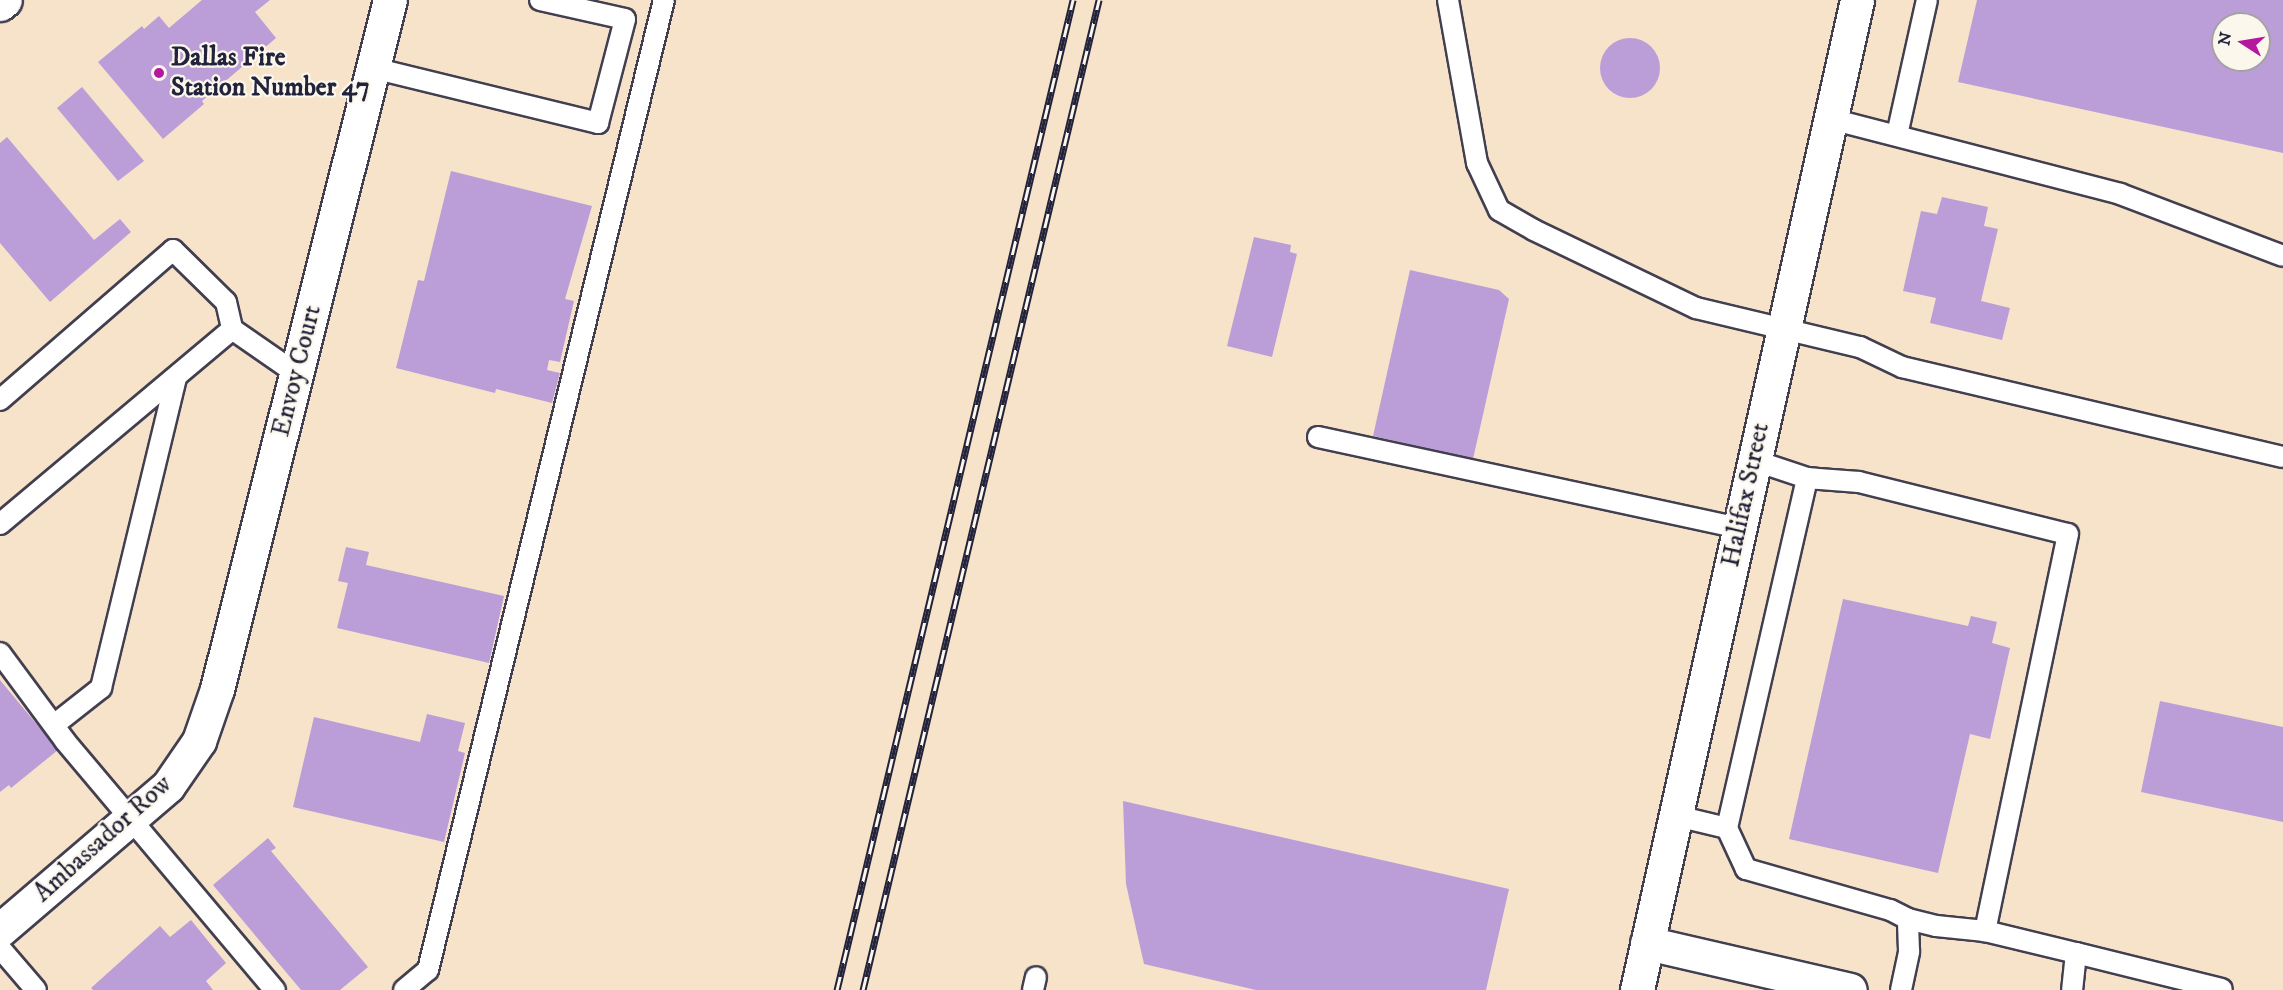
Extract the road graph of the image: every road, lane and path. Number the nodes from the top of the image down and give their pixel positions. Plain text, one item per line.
1 (4, 0) edge
2 (390, 0) edge
3 (540, 0) edge
4 (664, 0) edge
5 (1448, 0) edge
6 (1857, 0) edge
7 (1926, 0) edge
8 (0, 4) edge
9 (373, 68) junction
10 (1831, 119) junction
11 (1897, 135) junction
12 (2283, 256) edge
13 (232, 329) junction
14 (1782, 329) junction
15 (297, 374) junction
16 (176, 378) junction
17 (0, 400) edge
18 (1318, 437) dead end
19 (2283, 457) edge
20 (1753, 460) junction
21 (1808, 478) junction
22 (0, 524) edge
23 (1739, 528) junction
24 (0, 653) edge
25 (54, 725) junction
26 (199, 741) joint
27 (1677, 816) junction
28 (130, 819) junction
29 (1727, 828) junction
30 (1908, 919) junction
31 (0, 930) edge
32 (1985, 931) junction
33 (1647, 944) junction
34 (0, 948) edge
35 (2076, 953) junction
36 (2222, 989) edge
37 (36, 990) edge
38 (275, 990) edge
39 (404, 990) edge
40 (1637, 990) edge
41 (1850, 990) edge
42 (1901, 990) edge
43 (2072, 990) edge

1 - 8 street
2 - 9 street, Envoy Court
3 - 9 lane
4 - 39 lane
5 - 14 lane
6 - 10 street, Halifax Street
7 - 11 lane
9 - 15 street, Envoy Court
10 - 11 lane
10 - 14 street, Halifax Street
11 - 12 lane
13 - 15 lane
13 - 16 lane
13 - 17 lane
14 - 19 lane
14 - 20 street, Halifax Street
15 - 26 street, Envoy Court
16 - 22 lane
16 - 25 lane
18 - 23 lane
20 - 21 lane
20 - 23 street, Halifax Street
21 - 29 lane
21 - 32 lane
23 - 27 street, Halifax Street
24 - 25 lane
25 - 28 lane
26 - 28 street, Ambassador Row
27 - 29 lane
27 - 33 street, Halifax Street
28 - 31 street, Ambassador Row
28 - 38 lane
29 - 30 lane
30 - 32 lane
30 - 42 lane
32 - 35 lane
33 - 40 street, Halifax Street
33 - 41 street
34 - 37 lane
35 - 36 lane
35 - 43 lane

